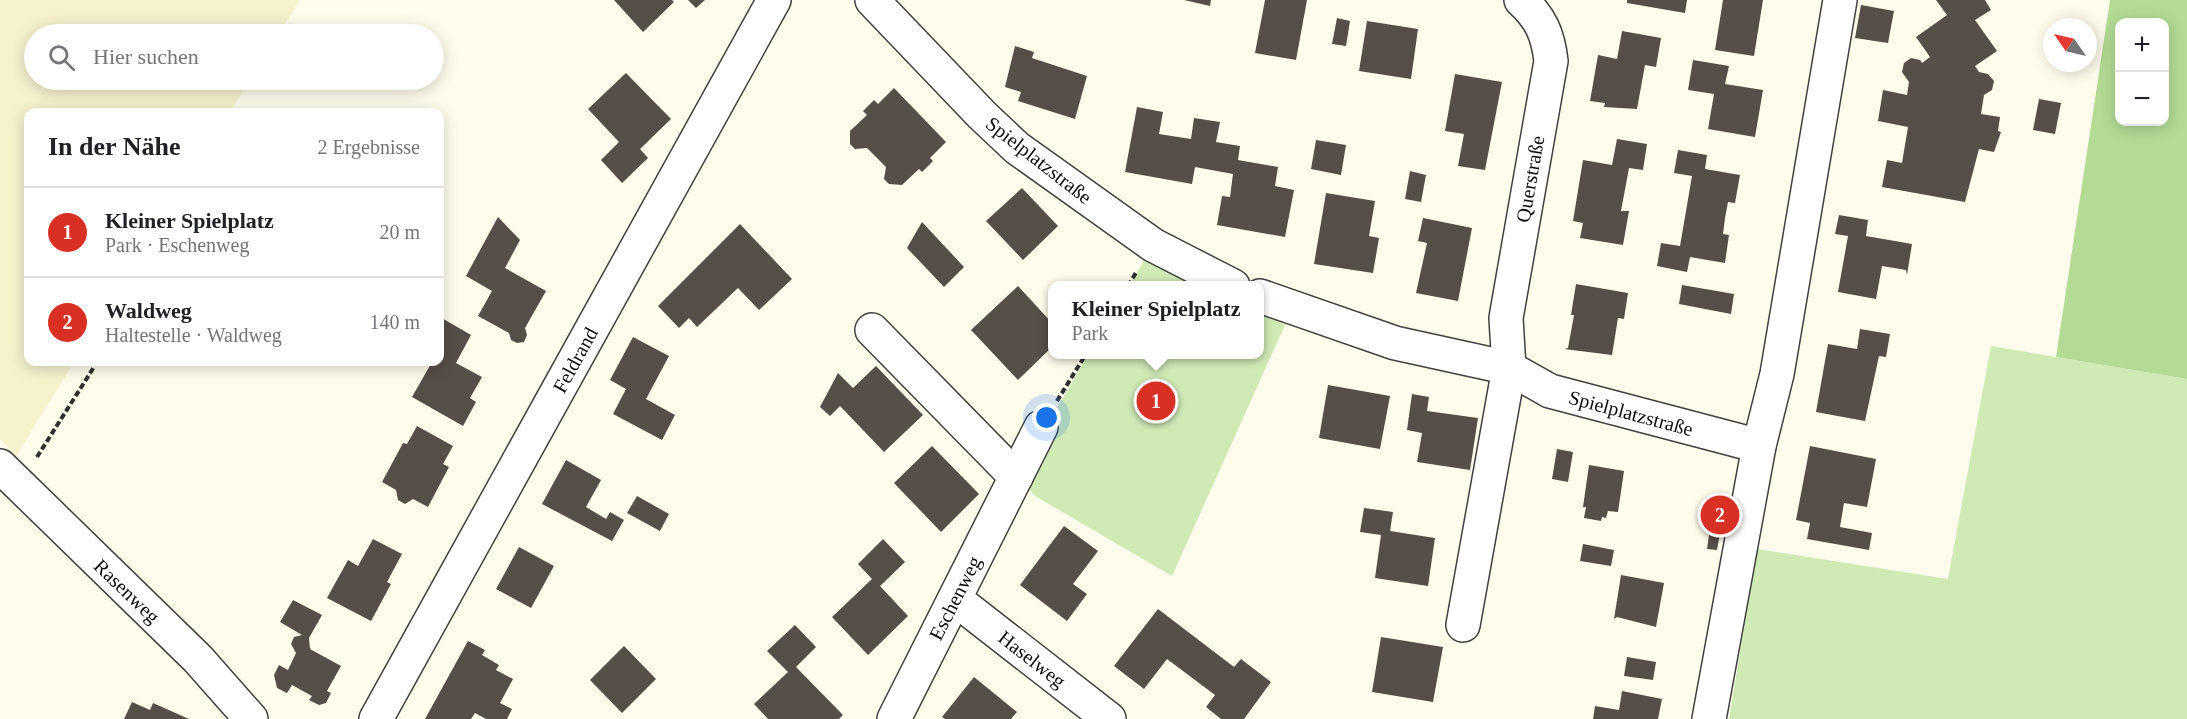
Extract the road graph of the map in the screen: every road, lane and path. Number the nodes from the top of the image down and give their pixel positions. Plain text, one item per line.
1 (774, 0) edge
2 (872, 0) edge
3 (1521, 0) edge
4 (1840, 0) edge
5 (1225, 281) edge
6 (1264, 297) edge
7 (872, 330) dead end
8 (1083, 359) edge
9 (94, 367) dead end
10 (1509, 368) junction
11 (1041, 427) joint
12 (1759, 446) junction
13 (10, 476) edge
14 (1016, 477) junction
15 (956, 599) junction
16 (1463, 626) dead end
17 (251, 719) edge
18 (376, 719) edge
19 (894, 719) edge
20 (1109, 719) edge
21 (1708, 719) edge

1 - 18 street, Feldrand
2 - 5 street, Spielplatzstraße
3 - 10 street, Querstraße
4 - 12 street
6 - 10 street, Spielplatzstraße
7 - 14 street
8 - 11 path
9 - 13 path
10 - 12 street, Spielplatzstraße
10 - 16 street
11 - 14 street, Eschenweg
12 - 21 street
13 - 17 street, Rasenweg
14 - 15 street, Eschenweg
15 - 19 street, Eschenweg
15 - 20 street, Haselweg

